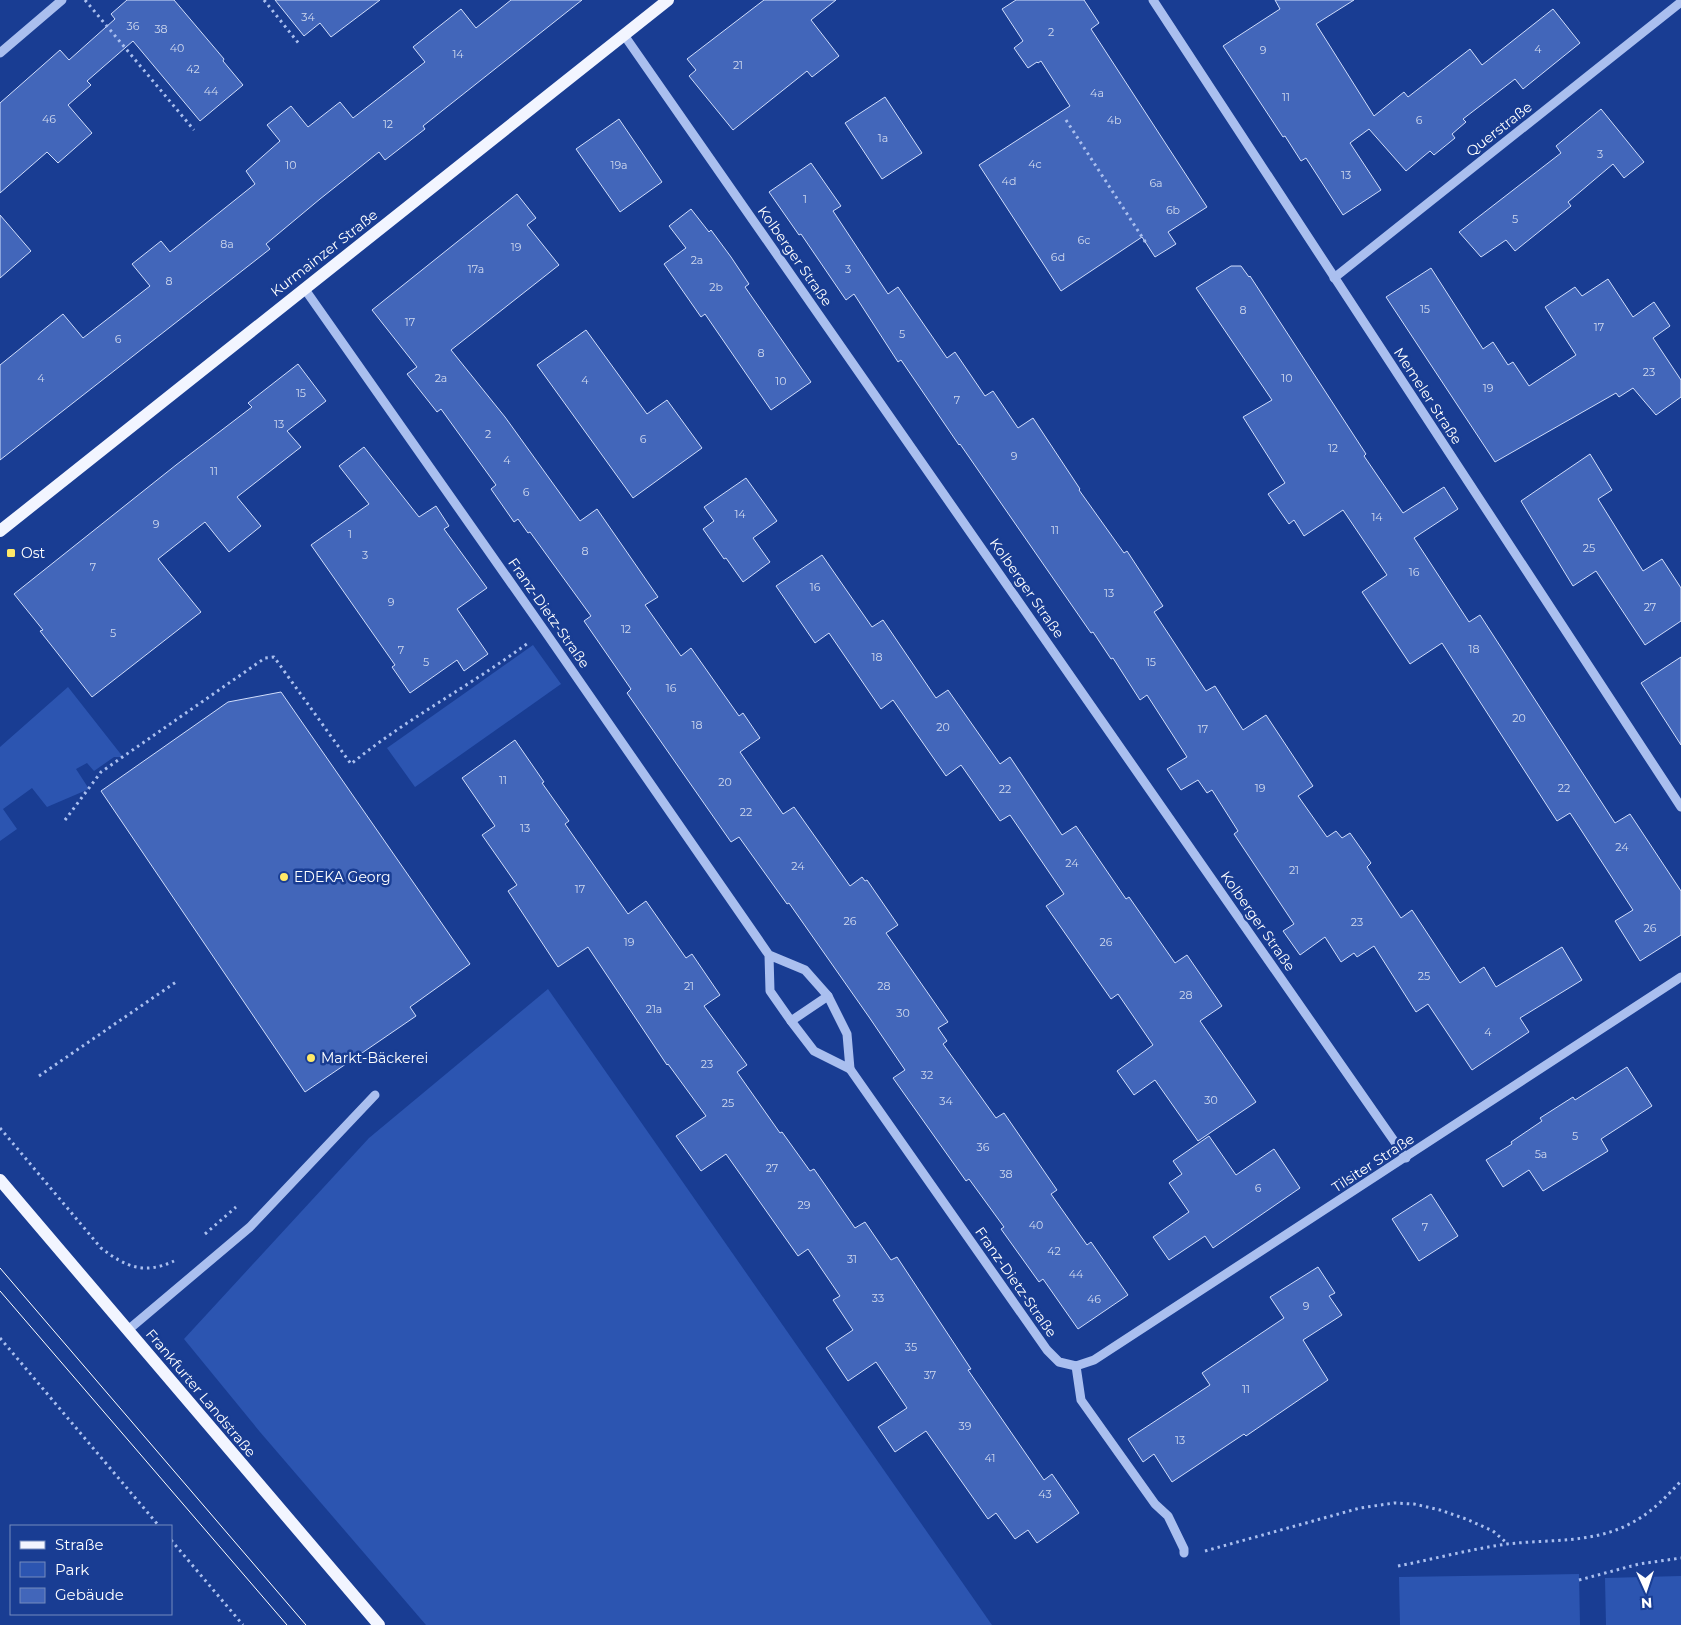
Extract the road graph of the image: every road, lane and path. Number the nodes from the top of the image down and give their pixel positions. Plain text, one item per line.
1 (62, 0) edge
2 (85, 0) edge
3 (264, 0) edge
4 (668, 0) edge
5 (1152, 0) edge
6 (1681, 2) edge
7 (624, 35) junction
8 (300, 45) dead end
9 (0, 53) edge
10 (1066, 120) dead end
11 (194, 130) dead end
12 (1146, 243) dead end
13 (1334, 278) junction
14 (304, 288) junction
15 (0, 531) edge
16 (544, 630) junction
17 (1681, 807) edge
18 (65, 820) dead end
19 (769, 955) junction
20 (1681, 977) edge
21 (176, 982) dead end
22 (828, 996) junction
23 (791, 1021) junction
24 (850, 1069) junction
25 (39, 1076) dead end
26 (375, 1095) dead end
27 (0, 1128) edge
28 (1406, 1158) junction
29 (0, 1180) edge
30 (236, 1207) dead end
31 (201, 1237) dead end
32 (181, 1255) dead end
33 (128, 1330) junction
34 (0, 1338) edge
35 (1076, 1366) junction
36 (1681, 1481) edge
37 (158, 1525) edge
38 (172, 1541) edge
39 (1508, 1544) junction
40 (1184, 1551) joint
41 (1681, 1558) edge
42 (1398, 1566) dead end
43 (1579, 1580) dead end
44 (243, 1625) edge
45 (379, 1625) edge

1 - 9 street
2 - 11 path
3 - 8 path
4 - 7 main road, Kurmainzer Straße
5 - 13 street, Memeler Straße
6 - 13 street, Querstraße
7 - 14 main road, Kurmainzer Straße
7 - 28 street, Kolberger Straße
10 - 12 path
13 - 17 street, Memeler Straße
14 - 15 main road, Kurmainzer Straße
14 - 16 street, Franz-Dietz-Straße
16 - 18 path
16 - 19 street, Franz-Dietz-Straße
19 - 22 street
19 - 23 street, Franz-Dietz-Straße
20 - 28 street, Tilsiter Straße
21 - 25 path
22 - 23 street
22 - 24 street
23 - 24 street, Franz-Dietz-Straße
24 - 35 street, Franz-Dietz-Straße
26 - 33 street
27 - 32 path
28 - 35 street, Tilsiter Straße
29 - 33 main road, Frankfurter Landstraße
30 - 31 path
33 - 45 main road, Frankfurter Landstraße
34 - 37 path
35 - 40 street
36 - 39 path
38 - 44 path
39 - 40 path
39 - 42 path
41 - 43 path

